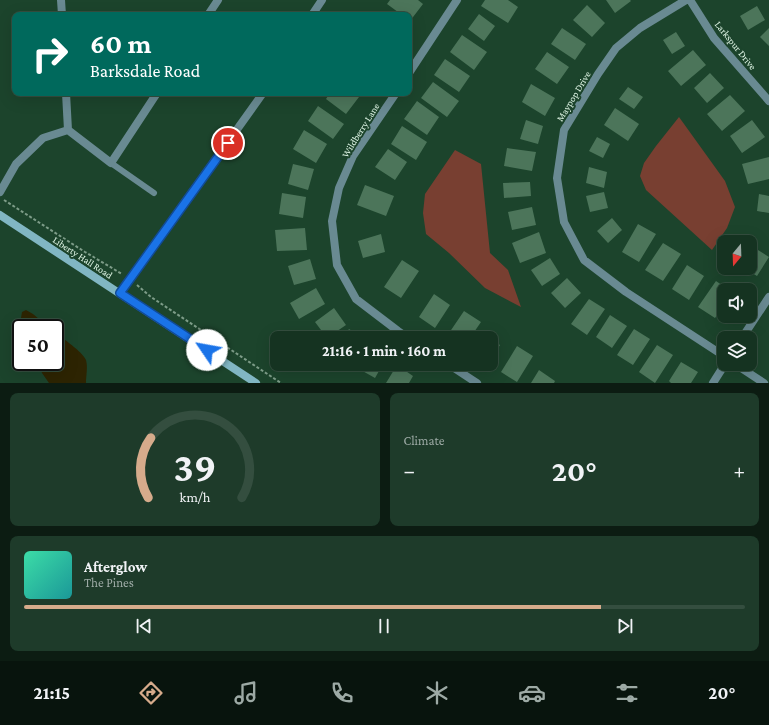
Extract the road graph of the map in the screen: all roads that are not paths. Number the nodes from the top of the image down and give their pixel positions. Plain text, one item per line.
1 (61, 0) edge
2 (218, 0) edge
3 (322, 0) edge
4 (457, 0) edge
5 (686, 0) edge
6 (690, 0) edge
7 (62, 12) edge
8 (210, 12) edge
9 (314, 12) edge
10 (412, 68) edge
11 (66, 96) edge
12 (155, 96) edge
13 (261, 96) edge
14 (394, 96) edge
15 (769, 101) edge
16 (68, 130) junction
17 (111, 163) junction
18 (0, 192) edge
19 (154, 193) dead end
20 (0, 215) edge
21 (120, 293) junction
22 (769, 297) edge
23 (398, 331) edge
24 (747, 331) edge
25 (717, 351) edge
26 (459, 371) edge
27 (721, 371) edge
28 (746, 371) edge
29 (256, 383) edge
30 (477, 383) edge
31 (713, 383) edge
32 (764, 383) edge

1 - 7 street
2 - 8 street
3 - 9 street
4 - 10 street
5 - 25 street, Maypop Drive
6 - 15 street, Larkspur Drive
11 - 16 street
12 - 17 street
13 - 21 street
14 - 23 street, Wildberry Lane
16 - 17 street
16 - 18 street
17 - 19 lane
20 - 21 main road, Liberty Hall Road
21 - 29 main road, Liberty Hall Road
22 - 24 street
26 - 30 street
27 - 31 street
28 - 32 street

